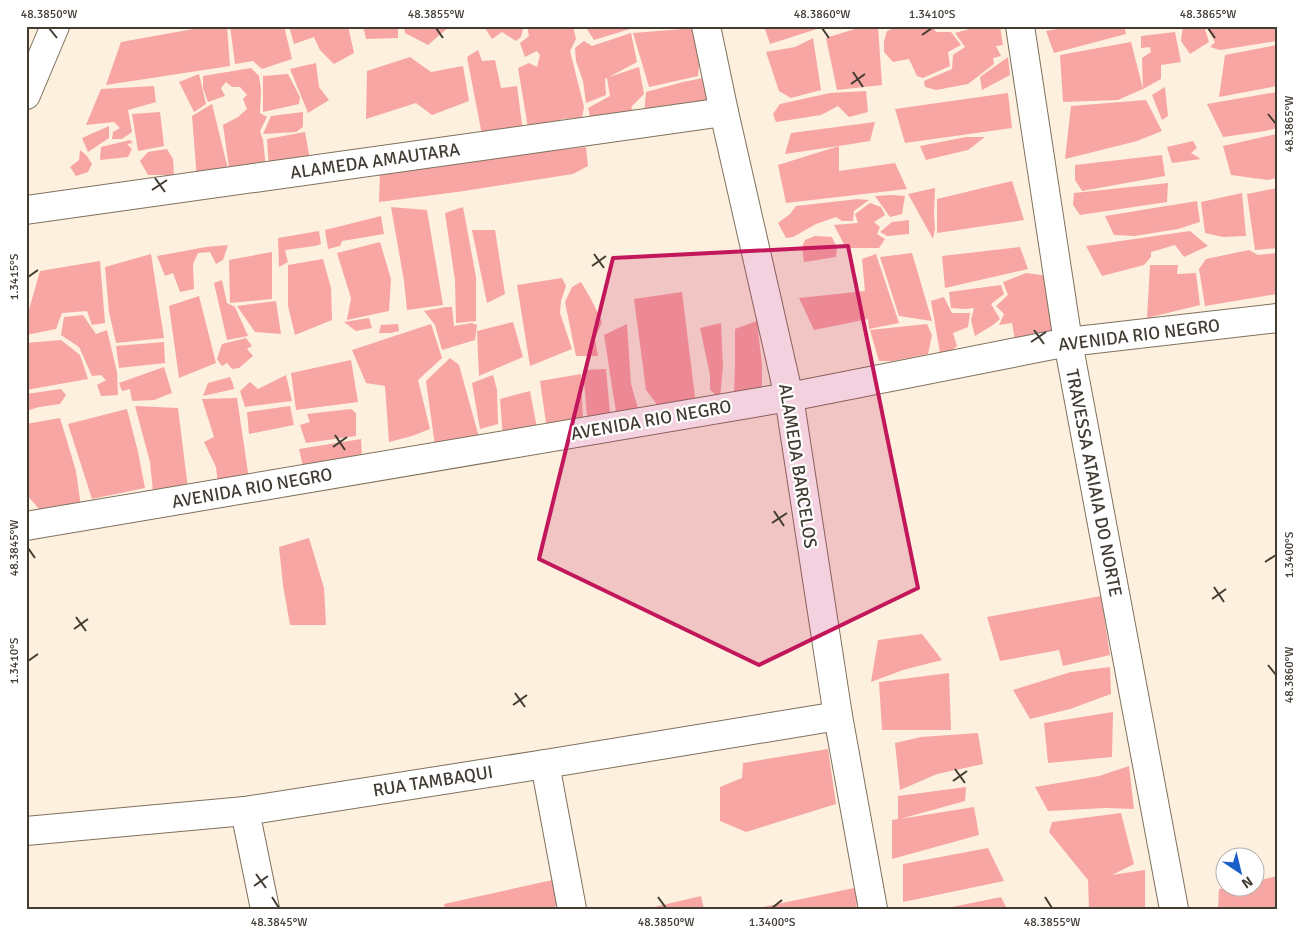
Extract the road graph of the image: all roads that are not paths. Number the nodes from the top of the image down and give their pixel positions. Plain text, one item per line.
1 (55, 26) edge
2 (706, 26) edge
3 (1020, 26) edge
4 (26, 95) edge
5 (724, 112) junction
6 (26, 210) edge
7 (1277, 318) edge
8 (1068, 342) junction
9 (788, 397) junction
10 (26, 526) edge
11 (838, 716) junction
12 (545, 764) junction
13 (245, 811) junction
14 (26, 832) edge
15 (265, 909) edge
16 (572, 909) edge
17 (874, 909) edge
18 (1174, 909) edge

1 - 4 street
2 - 5 street, ALAMEDA BARCELOS
3 - 8 street, TRAVESSA ATAIAIA DO NORTE
5 - 6 street, ALAMEDA AMAUTARA
5 - 9 street, ALAMEDA BARCELOS
7 - 8 street, AVENIDA RIO NEGRO
8 - 9 street, AVENIDA RIO NEGRO
8 - 18 street, TRAVESSA ATAIAIA DO NORTE
9 - 10 street, AVENIDA RIO NEGRO
9 - 11 street, ALAMEDA BARCELOS
11 - 12 street, RUA TAMBAQUI
11 - 17 street, ALAMEDA BARCELOS
12 - 13 street, RUA TAMBAQUI
12 - 16 street
13 - 14 street, RUA TAMBAQUI
13 - 15 street

